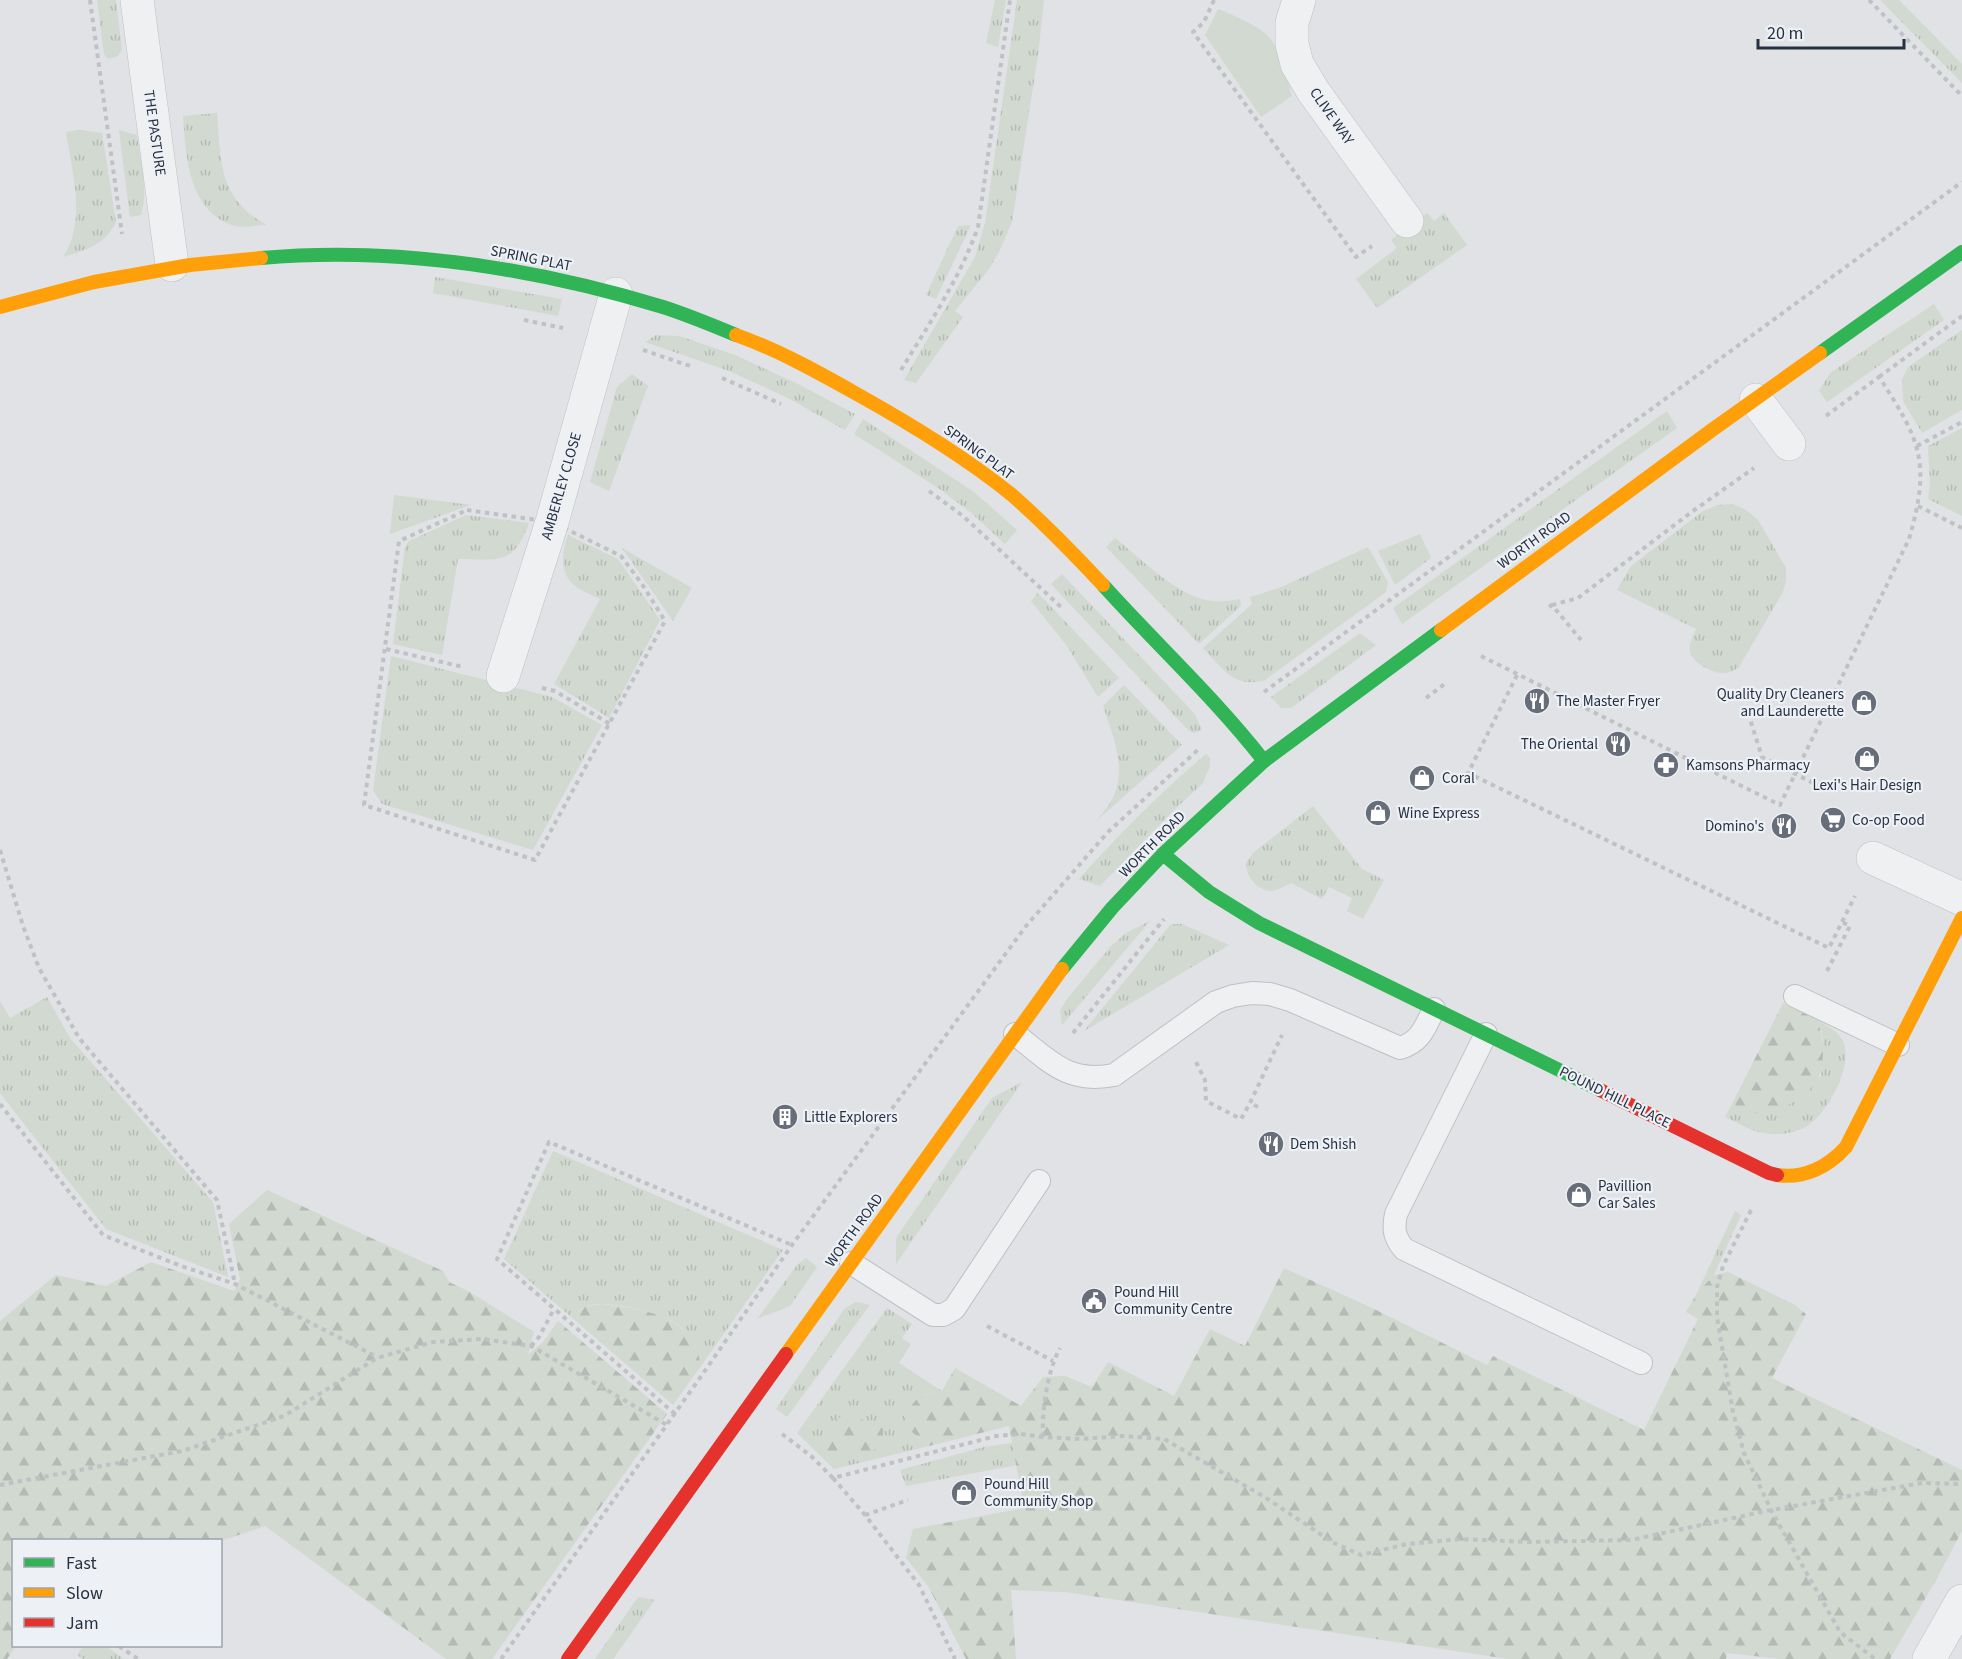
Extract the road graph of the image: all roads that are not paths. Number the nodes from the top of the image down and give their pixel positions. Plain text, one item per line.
1 (137, 0) edge
2 (1299, 0) edge
3 (1407, 221) road end
4 (1962, 252) edge
5 (172, 265) junction
6 (616, 294) junction
7 (0, 307) edge
8 (1756, 400) junction
9 (1789, 444) road end
10 (503, 676) road end
11 (1264, 761) junction
12 (1163, 854) junction
13 (1874, 858) dead end
14 (1962, 899) edge
15 (1962, 918) edge
16 (1803, 999) road end
17 (1434, 1008) junction
18 (1015, 1034) junction
19 (1486, 1034) junction
20 (1898, 1045) junction
21 (1039, 1181) dead end
22 (851, 1263) junction
23 (1641, 1363) dead end
24 (1962, 1601) edge
25 (568, 1659) edge
26 (1929, 1659) edge

1 - 5 street, THE PASTURE
2 - 3 street, CLIVE WAY
4 - 8 street, WORTH ROAD
5 - 6 street, SPRING PLAT
5 - 7 street, SPRING PLAT
6 - 10 street, AMBERLEY CLOSE
6 - 11 street, SPRING PLAT
8 - 9 street
8 - 11 street, WORTH ROAD
11 - 12 street, WORTH ROAD
12 - 17 street, POUND HILL PLACE
12 - 18 street, WORTH ROAD
13 - 14 street
15 - 20 street, POUND HILL PLACE
16 - 20 lane
17 - 18 lane
17 - 19 street, POUND HILL PLACE
18 - 22 street, WORTH ROAD
19 - 20 street, POUND HILL PLACE
19 - 23 lane
21 - 22 lane
22 - 25 street, WORTH ROAD
24 - 26 street

